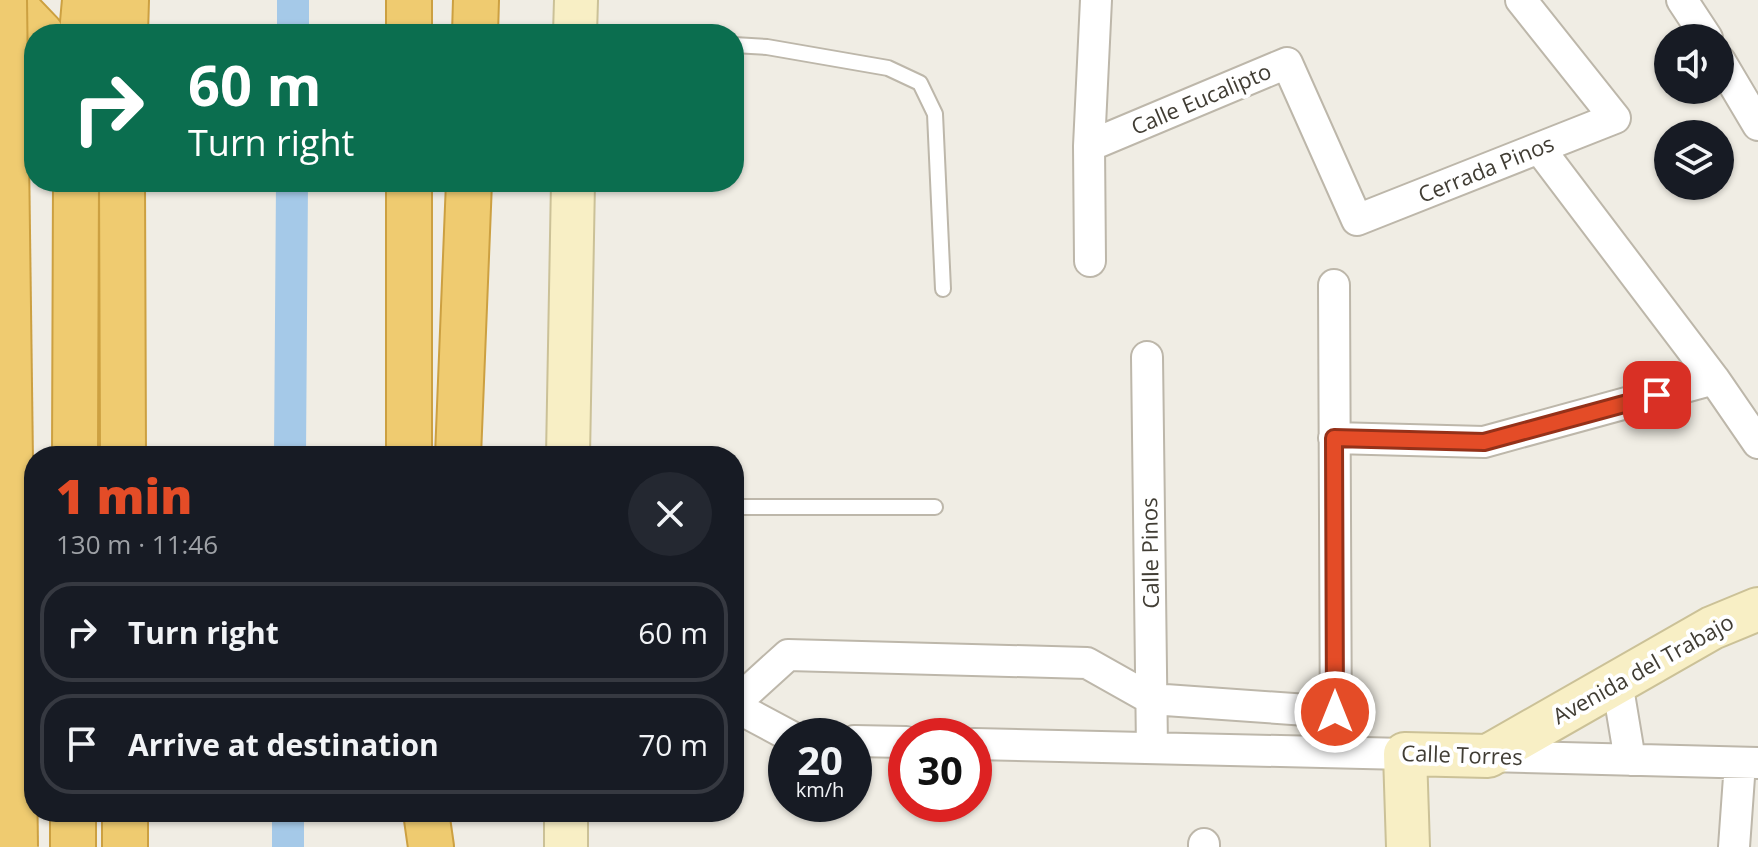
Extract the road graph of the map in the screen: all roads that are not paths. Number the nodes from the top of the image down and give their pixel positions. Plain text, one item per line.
1 (3, 0) edge
2 (85, 0) edge
3 (126, 0) edge
4 (409, 0) edge
5 (476, 0) edge
6 (576, 0) edge
7 (1096, 0) edge
8 (1521, 0) edge
9 (1695, 3) edge
10 (31, 24) edge
11 (83, 24) edge
12 (125, 24) edge
13 (409, 24) edge
14 (475, 24) edge
15 (576, 24) edge
16 (1702, 24) edge
17 (744, 46) edge
18 (1734, 85) edge
19 (1758, 125) edge
20 (1089, 146) junction
21 (1539, 148) junction
22 (76, 192) edge
23 (122, 192) edge
24 (409, 192) edge
25 (469, 192) edge
26 (573, 192) edge
27 (1357, 220) joint
28 (1090, 261) dead end
29 (1334, 285) dead end
30 (943, 289) dead end
31 (1147, 357) dead end
32 (1714, 379) junction
33 (1334, 438) junction
34 (1758, 443) edge
35 (75, 446) edge
36 (123, 446) edge
37 (409, 446) edge
38 (458, 446) edge
39 (568, 446) edge
40 (744, 507) edge
41 (935, 507) dead end
42 (1758, 609) edge
43 (1617, 682) junction
44 (744, 696) edge
45 (1151, 699) junction
46 (744, 711) edge
47 (1335, 712) junction
48 (768, 724) edge
49 (992, 744) edge
50 (1152, 748) junction
51 (1336, 750) junction
52 (1405, 754) junction
53 (1488, 756) junction
54 (1630, 760) junction
55 (1749, 763) edge
56 (73, 822) edge
57 (125, 822) edge
58 (427, 822) edge
59 (442, 822) edge
60 (566, 822) edge
61 (15, 847) edge
62 (73, 847) edge
63 (125, 847) edge
64 (431, 847) edge
65 (441, 847) edge
66 (566, 847) edge
67 (1408, 847) edge
68 (1734, 847) edge

1 - 10 highway
1 - 61 highway, bridge
2 - 11 highway
3 - 12 highway
4 - 13 highway
5 - 14 highway
6 - 15 main road
7 - 20 street
8 - 21 street, Cerrada Pinos
9 - 16 street
17 - 30 lane
18 - 19 street
20 - 27 street, Calle Eucalipto
20 - 28 street
21 - 27 street, Cerrada Pinos
21 - 32 street
22 - 35 highway
23 - 36 highway
24 - 37 highway
25 - 38 highway
26 - 39 main road
29 - 33 street
31 - 45 street, Calle Pinos
32 - 33 street
32 - 34 street
33 - 47 street
40 - 41 lane
42 - 43 main road, Avenida del Trabajo
43 - 53 main road, Avenida del Trabajo
43 - 54 street
44 - 45 street
45 - 47 street
45 - 50 street, Calle Pinos
46 - 48 street
47 - 51 street
49 - 50 street, Calle Torres
50 - 51 street, Calle Torres
51 - 52 street, Calle Torres
52 - 53 main road, Calle Torres
52 - 67 main road
53 - 54 street, Calle Torres
54 - 55 street, Calle Torres
55 - 68 street
56 - 62 highway
57 - 63 highway
58 - 64 highway
59 - 65 highway
60 - 66 main road

